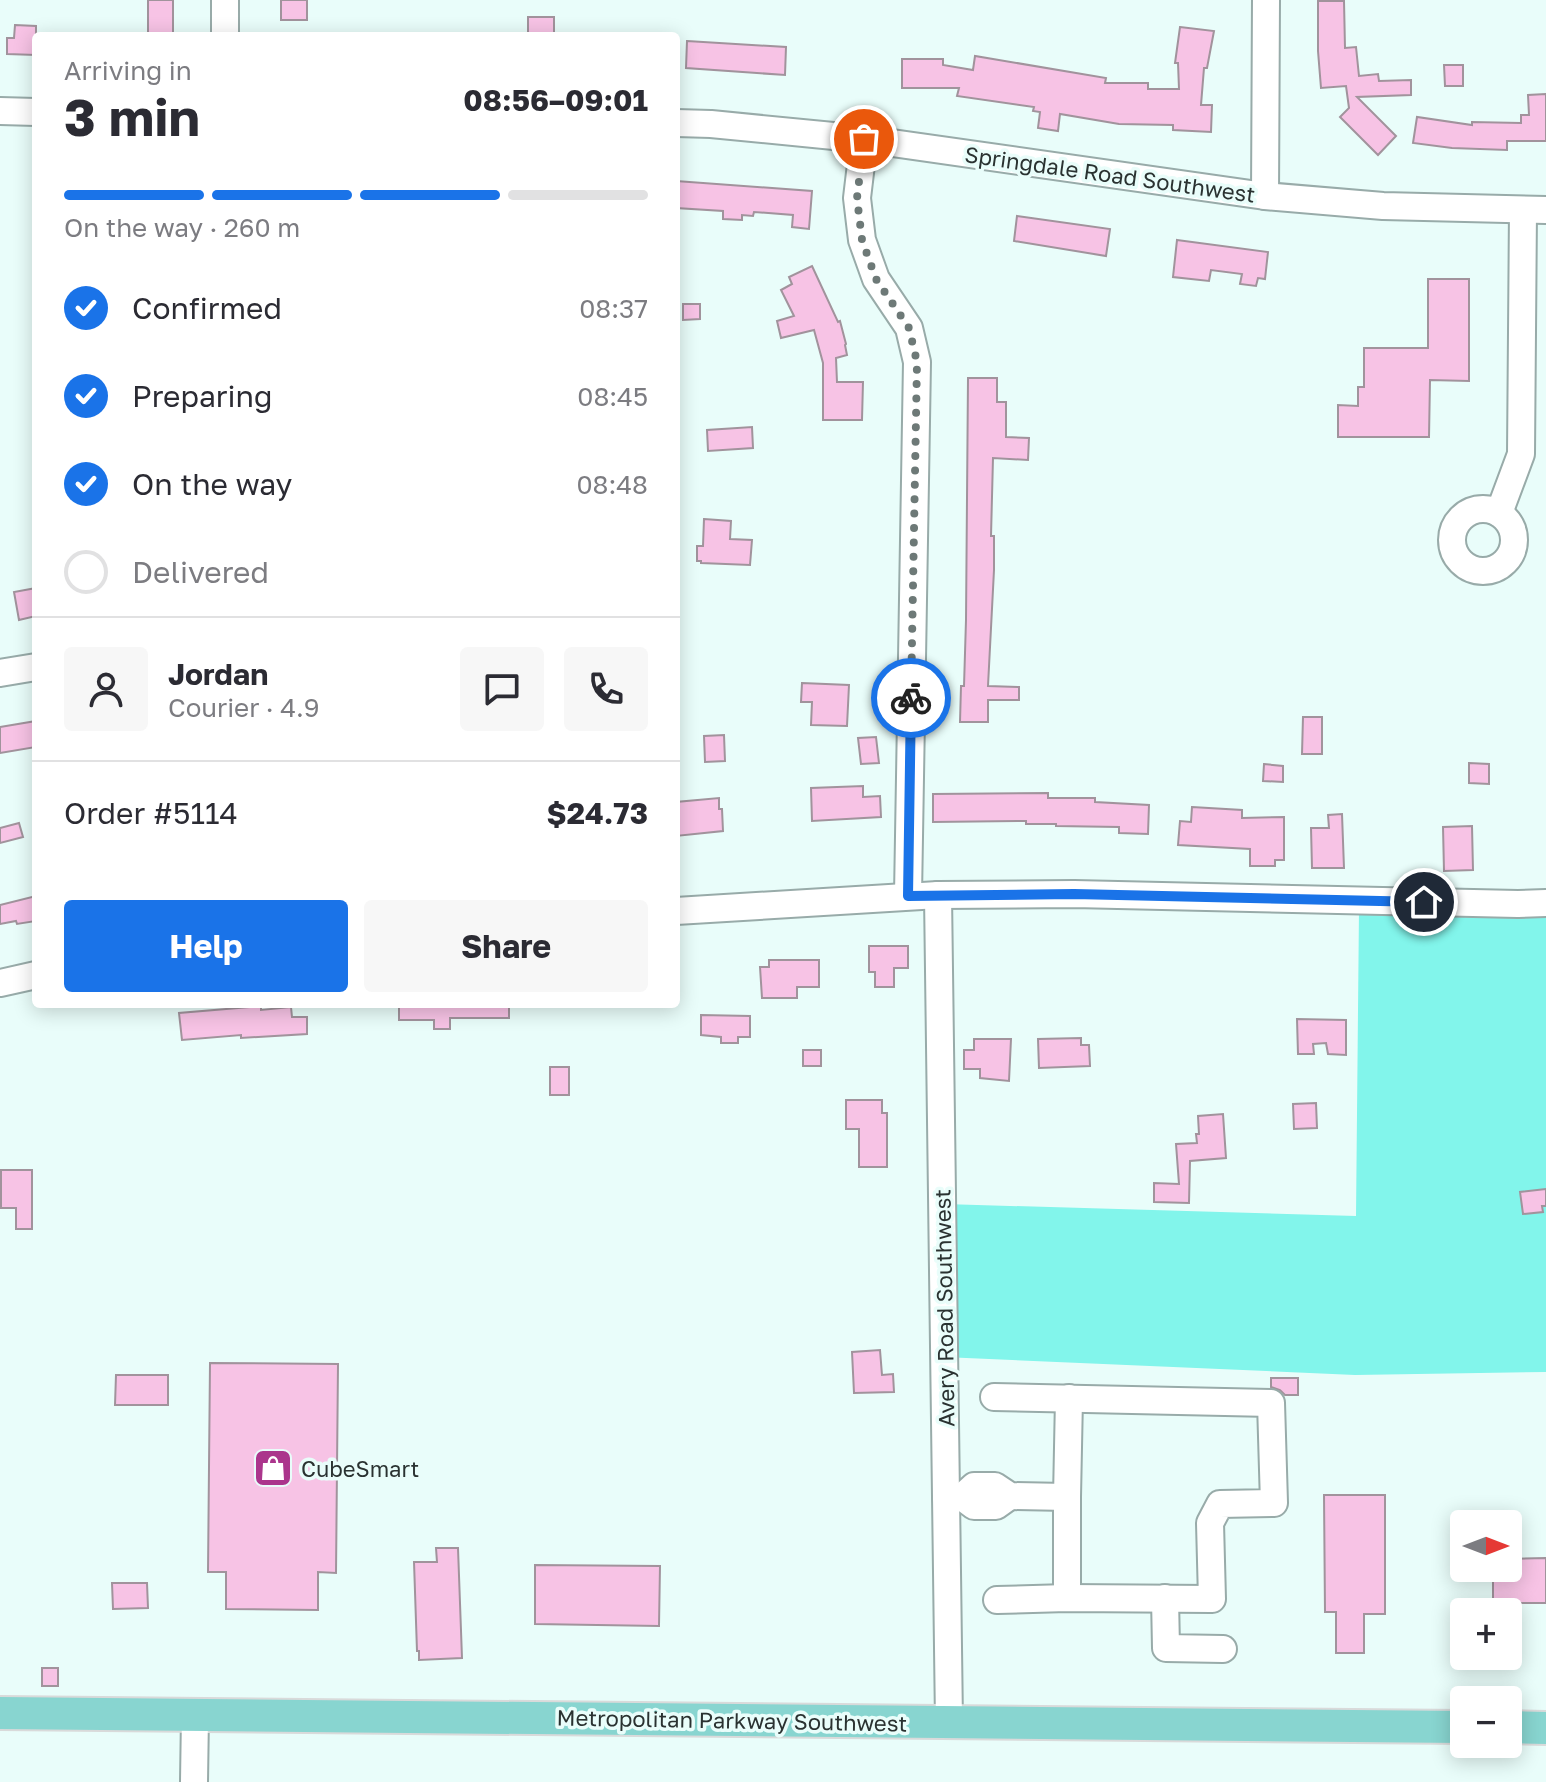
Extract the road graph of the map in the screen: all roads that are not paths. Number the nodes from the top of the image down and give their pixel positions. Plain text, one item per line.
1 (225, 0) edge
2 (1266, 0) edge
3 (225, 32) edge
4 (0, 111) edge
5 (32, 112) edge
6 (680, 123) edge
7 (864, 139) junction
8 (1265, 196) junction
9 (1534, 210) edge
10 (1499, 513) dead end
11 (32, 668) edge
12 (0, 673) edge
13 (938, 895) junction
14 (908, 896) junction
15 (1546, 903) edge
16 (680, 911) edge
17 (32, 976) edge
18 (0, 983) edge
19 (994, 1397) dead end
20 (1069, 1398) junction
21 (954, 1497) junction
22 (1067, 1497) junction
23 (1067, 1598) junction
24 (1165, 1598) junction
25 (997, 1600) dead end
26 (1223, 1649) dead end
27 (0, 1713) edge
28 (195, 1715) junction
29 (949, 1722) junction
30 (1450, 1727) edge
31 (1522, 1727) edge
32 (1546, 1728) edge
33 (194, 1782) edge

1 - 3 street
2 - 8 street
4 - 5 street
6 - 7 street, Springdale Road Southwest
7 - 8 street, Springdale Road Southwest
7 - 14 street
8 - 9 street, Springdale Road Southwest
9 - 10 street
11 - 12 street
13 - 14 street
13 - 15 street
13 - 21 street, Avery Road Southwest
14 - 16 street
17 - 18 street
19 - 20 street
20 - 22 street
20 - 24 street
21 - 22 street
21 - 29 street, Avery Road Southwest
22 - 23 street
23 - 24 street
23 - 25 street
24 - 26 street
27 - 28 main road, Metropolitan Parkway Southwest
28 - 29 main road, Metropolitan Parkway Southwest
28 - 33 street
29 - 30 main road, Metropolitan Parkway Southwest
31 - 32 main road

